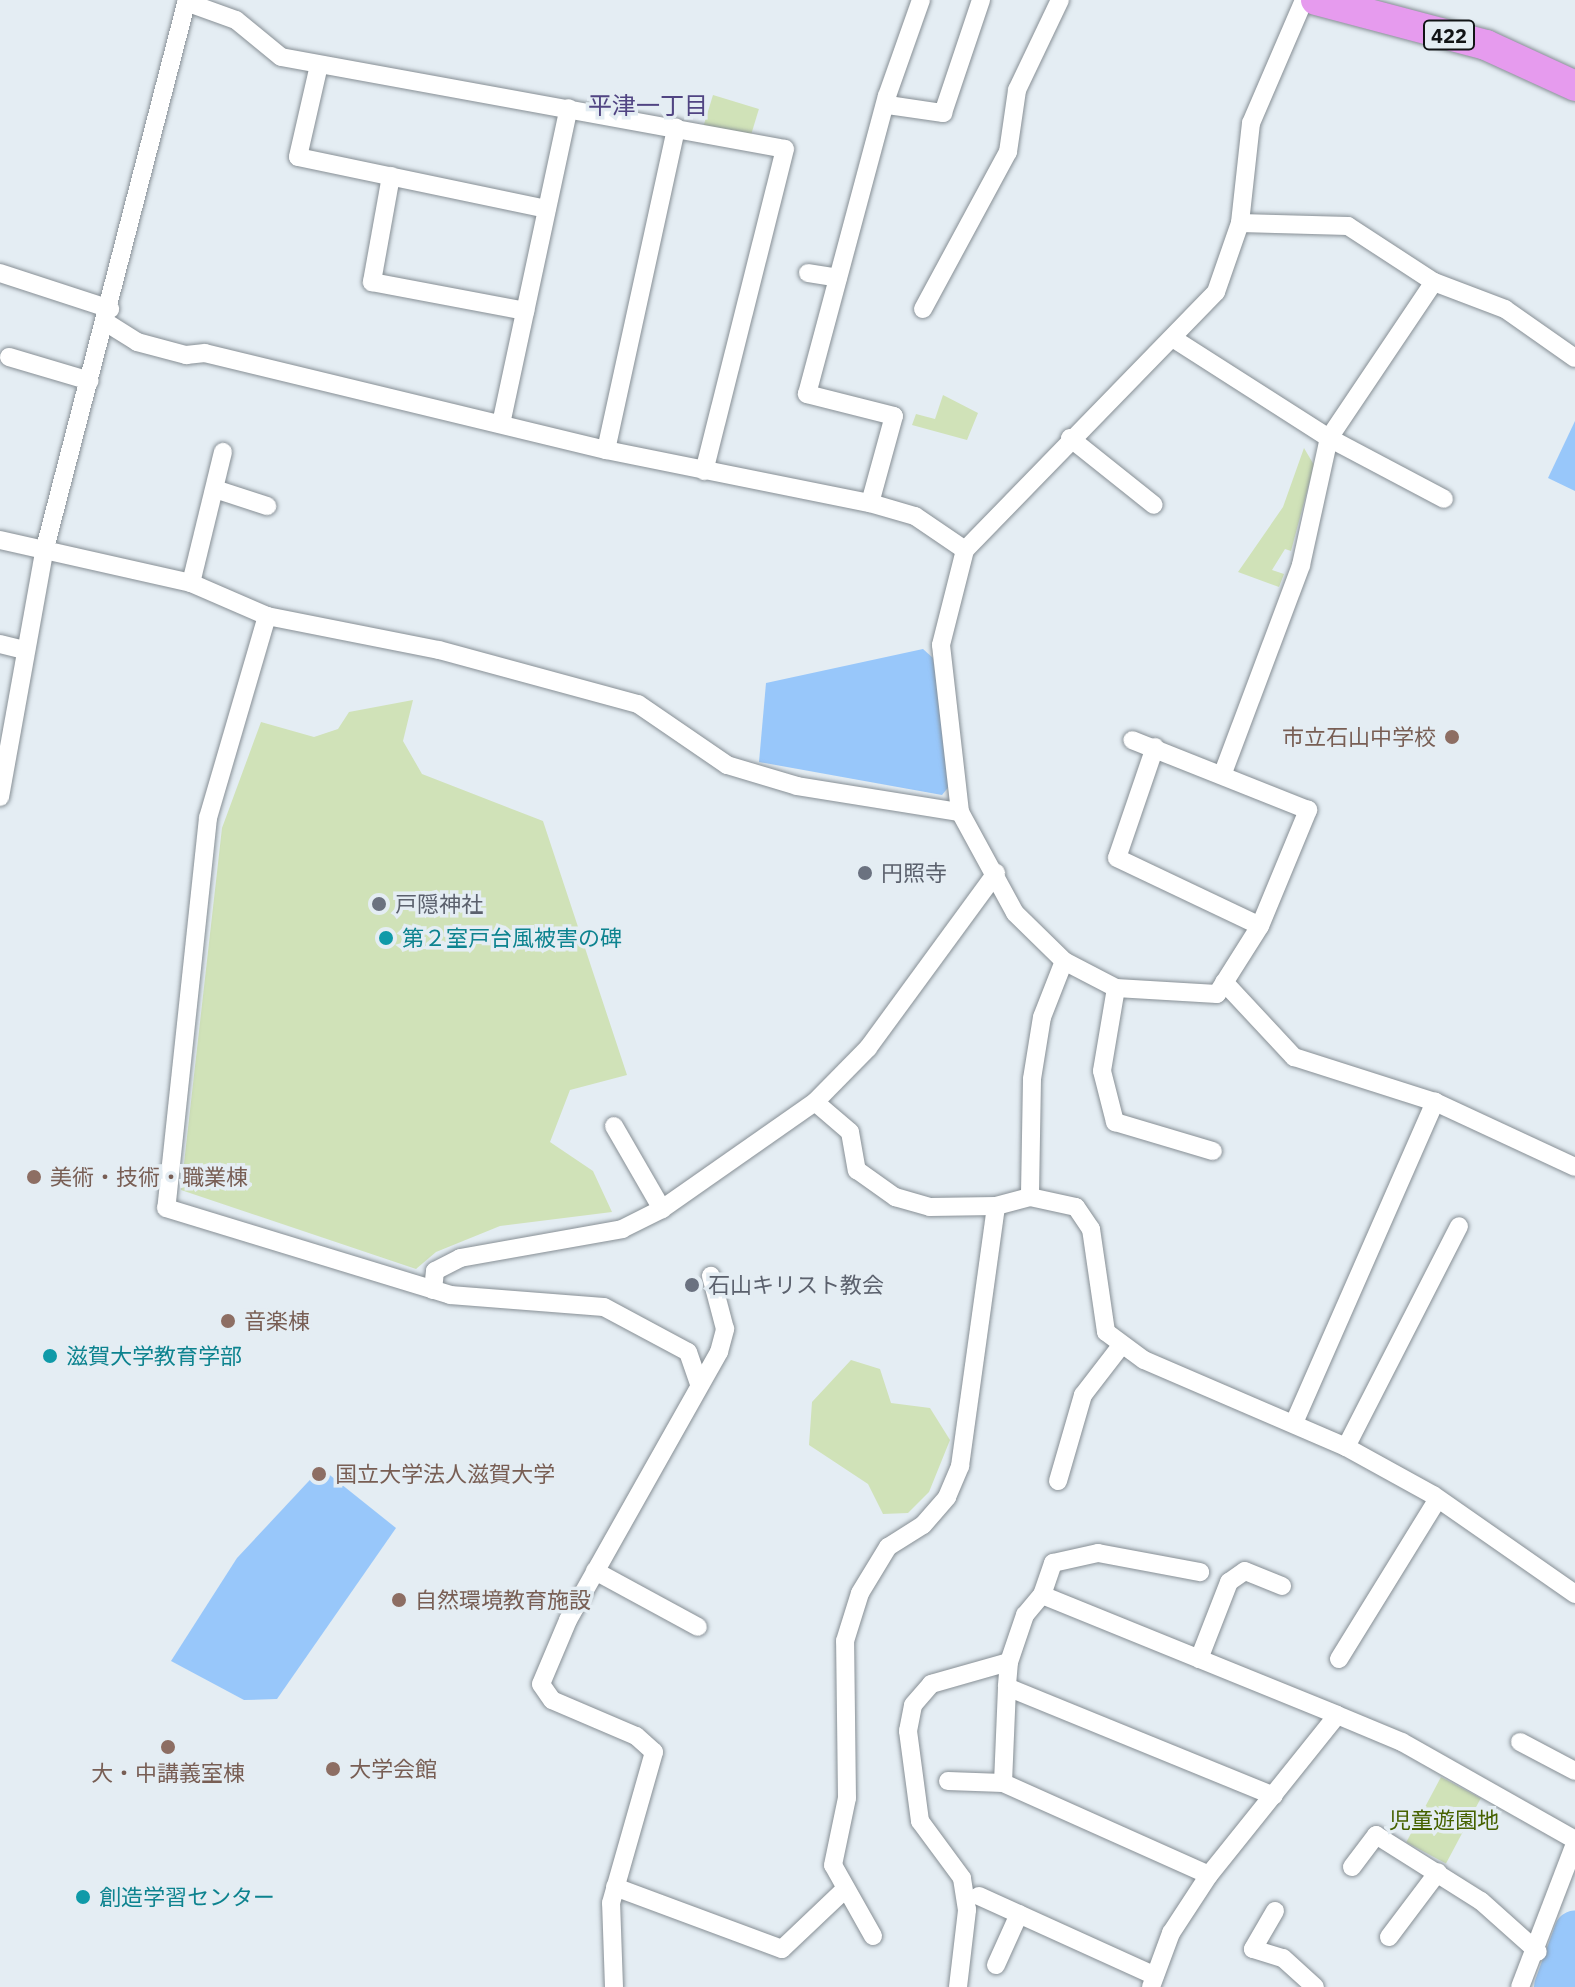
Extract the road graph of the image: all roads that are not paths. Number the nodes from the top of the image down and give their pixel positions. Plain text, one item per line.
1 (921, 0) edge
2 (981, 0) edge
3 (1060, 0) edge
4 (1304, 0) edge
5 (1316, 0) edge
6 (187, 1) edge
7 (319, 65) junction
8 (1575, 86) edge
9 (888, 105) junction
10 (569, 108) junction
11 (676, 128) junction
12 (391, 176) junction
13 (547, 209) junction
14 (1240, 223) junction
15 (0, 273) edge
16 (808, 273) dead end
17 (838, 278) junction
18 (1434, 282) junction
19 (923, 309) dead end
20 (525, 311) junction
21 (109, 316) junction
22 (1174, 339) junction
23 (9, 357) dead end
24 (1575, 358) edge
25 (90, 381) junction
26 (501, 424) junction
27 (1070, 438) junction
28 (1329, 438) junction
29 (606, 450) junction
30 (223, 452) dead end
31 (704, 471) junction
32 (215, 489) junction
33 (1444, 499) dead end
34 (870, 503) junction
35 (1154, 505) dead end
36 (267, 506) dead end
37 (0, 540) edge
38 (965, 550) junction
39 (44, 552) junction
40 (191, 583) junction
41 (267, 616) junction
42 (0, 644) edge
43 (24, 650) junction
44 (1132, 740) dead end
45 (1155, 747) junction
46 (1223, 773) junction
47 (0, 797) edge
48 (960, 812) junction
49 (996, 873) junction
50 (1260, 926) junction
51 (1064, 961) junction
52 (1224, 982) junction
53 (1116, 988) junction
54 (815, 1102) junction
55 (1435, 1102) junction
56 (614, 1126) dead end
57 (1213, 1151) dead end
58 (1575, 1167) edge
59 (1030, 1197) junction
60 (996, 1206) junction
61 (662, 1209) junction
62 (1459, 1226) dead end
63 (711, 1276) dead end
64 (433, 1290) junction
65 (1120, 1347) junction
66 (699, 1384) junction
67 (1294, 1423) junction
68 (1346, 1447) junction
69 (1058, 1481) dead end
70 (1438, 1499) junction
71 (595, 1571) junction
72 (1200, 1572) dead end
73 (1282, 1586) dead end
74 (1575, 1594) edge
75 (1042, 1595) junction
76 (698, 1627) dead end
77 (1199, 1659) junction
78 (1339, 1659) dead end
79 (1009, 1662) junction
80 (1007, 1687) junction
81 (1337, 1715) junction
82 (1520, 1742) dead end
83 (1575, 1771) edge
84 (948, 1781) dead end
85 (1003, 1783) junction
86 (1274, 1796) junction
87 (1575, 1842) edge
88 (1352, 1867) dead end
89 (1438, 1872) junction
90 (1209, 1875) junction
91 (615, 1887) junction
92 (842, 1892) junction
93 (979, 1896) dead end
94 (1275, 1911) dead end
95 (1019, 1914) junction
96 (873, 1936) dead end
97 (1389, 1937) dead end
98 (1538, 1952) junction
99 (996, 1965) dead end
100 (1153, 1981) edge
101 (614, 1987) edge
102 (958, 1987) edge
103 (1315, 1987) edge
104 (1520, 1987) edge

1 - 9 street
2 - 9 street
3 - 19 street
4 - 14 street
5 - 8 highway, 422
6 - 7 street
6 - 21 street
7 - 10 street
7 - 12 street
9 - 17 street
10 - 11 street
10 - 13 street
11 - 29 street
11 - 31 street
12 - 13 street
12 - 20 street
13 - 20 street
14 - 18 street
14 - 22 street
15 - 21 street
16 - 17 street
17 - 34 street
18 - 24 street
18 - 28 street
20 - 26 street
21 - 25 street
21 - 26 street
22 - 27 street
22 - 28 street
23 - 25 street
25 - 39 street
26 - 29 street
27 - 35 street
27 - 38 street
28 - 33 street
28 - 46 street
29 - 31 street
30 - 32 street
31 - 34 street
32 - 36 street
32 - 40 street
34 - 38 street
37 - 39 street
38 - 48 street
39 - 40 street
39 - 43 street
40 - 41 street
41 - 48 street
41 - 64 street
42 - 43 street
43 - 47 street
44 - 45 street
45 - 46 street
45 - 50 street
46 - 50 street
48 - 49 street
49 - 51 street
49 - 54 street
50 - 52 street
51 - 53 street
51 - 59 street
52 - 53 street
52 - 55 street
53 - 57 street
54 - 60 street
54 - 61 street
55 - 58 street
55 - 67 street
56 - 61 street
59 - 60 street
59 - 65 street
60 - 92 street
61 - 64 street
62 - 68 street
63 - 66 street
64 - 66 street
65 - 67 street
65 - 69 street
66 - 71 street
67 - 68 street
68 - 70 street
70 - 74 street
70 - 78 street
71 - 76 street
71 - 91 street
72 - 75 street
73 - 77 street
75 - 77 street
75 - 79 street
77 - 81 street
79 - 80 street
79 - 102 street
80 - 85 street
80 - 86 street
81 - 86 street
81 - 87 street
82 - 83 street
84 - 85 street
85 - 90 street
86 - 90 street
87 - 98 street
88 - 89 street
89 - 97 street
89 - 98 street
90 - 100 street
91 - 92 street
91 - 101 street
92 - 96 street
93 - 95 street
94 - 103 street
95 - 99 street
95 - 100 street
98 - 104 street

